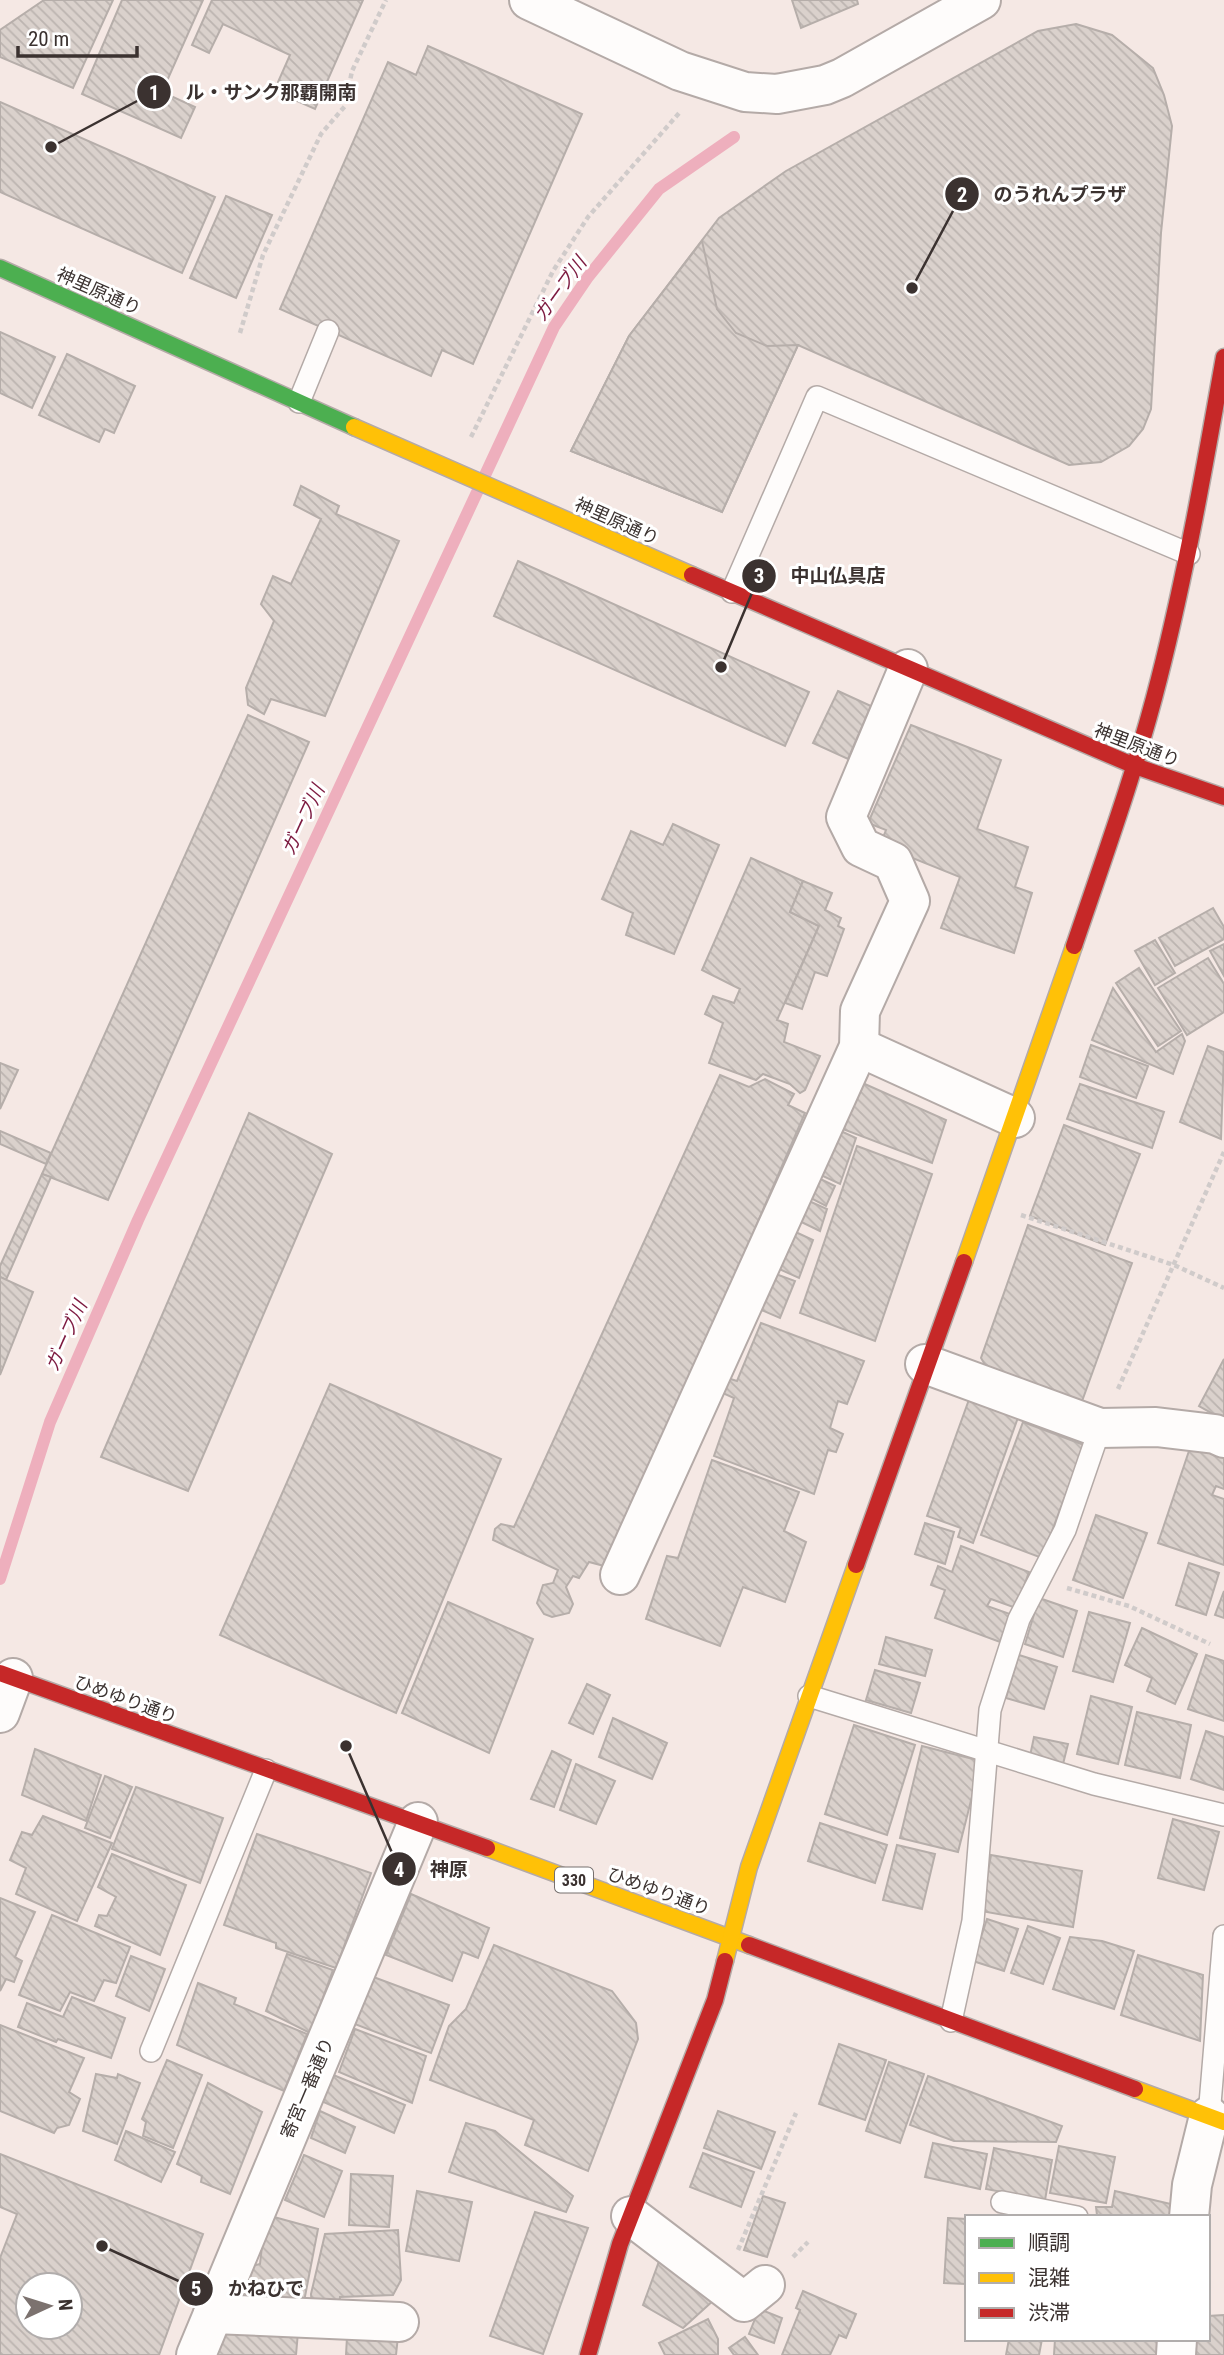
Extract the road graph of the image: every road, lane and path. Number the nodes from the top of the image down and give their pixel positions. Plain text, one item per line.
1 (386, 0) edge
2 (530, 0) edge
3 (981, 0) edge
4 (745, 92) junction
5 (0, 268) edge
6 (328, 331) dead end
7 (238, 340) dead end
8 (1224, 357) edge
9 (299, 402) junction
10 (1220, 410) edge
11 (470, 439) dead end
12 (1189, 554) junction
13 (732, 592) junction
14 (908, 668) junction
15 (1135, 766) junction
16 (1224, 797) edge
17 (859, 1047) junction
18 (1015, 1118) junction
19 (1224, 1152) edge
20 (1222, 1163) edge
21 (1020, 1215) dead end
22 (1174, 1265) junction
23 (1224, 1288) edge
24 (925, 1364) junction
25 (1100, 1428) junction
26 (1224, 1438) edge
27 (620, 1575) dead end
28 (1040, 1579) junction
29 (1210, 1644) dead end
30 (4, 1688) edge
31 (808, 1696) junction
32 (987, 1751) junction
33 (266, 1770) junction
34 (1224, 1815) edge
35 (418, 1822) junction
36 (1224, 1936) edge
37 (730, 1937) junction
38 (951, 2021) junction
39 (151, 2051) dead end
40 (796, 2113) dead end
41 (1216, 2119) edge
42 (1002, 2202) dead end
43 (1067, 2215) edge
44 (1189, 2215) edge
45 (631, 2216) junction
46 (683, 2256) junction
47 (765, 2285) dead end
48 (213, 2314) junction
49 (399, 2322) dead end
50 (196, 2355) edge
51 (587, 2355) edge

1 - 7 path
2 - 4 street
3 - 4 street
4 - 11 path
5 - 9 main road, 神里原通り
6 - 9 lane
8 - 10 main road
9 - 13 main road, 神里原通り
10 - 12 main road
12 - 13 lane
12 - 15 main road
13 - 14 main road, 神里原通り
14 - 15 main road, 神里原通り
14 - 17 street
15 - 16 main road, 神里原通り
15 - 18 main road
17 - 18 street
17 - 27 street
18 - 24 main road
19 - 20 path
20 - 22 path
21 - 22 path
22 - 23 path
22 - 25 path
24 - 25 street
24 - 31 main road
25 - 26 street
25 - 28 lane
28 - 29 path
28 - 32 lane
30 - 33 main road, ひめゆり通り / 330
31 - 32 lane
31 - 37 main road
32 - 34 lane
32 - 38 lane
33 - 35 main road, ひめゆり通り / 330
33 - 39 lane
35 - 37 main road, ひめゆり通り / 330
35 - 48 street, 寄宮一番通り
36 - 41 lane
37 - 38 main road, ひめゆり通り / 330
37 - 45 main road
38 - 41 main road, ひめゆり通り / 330
40 - 46 path
41 - 44 street
42 - 43 lane
45 - 46 street
45 - 51 main road
46 - 47 street
48 - 49 street
48 - 50 street, 寄宮一番通り

